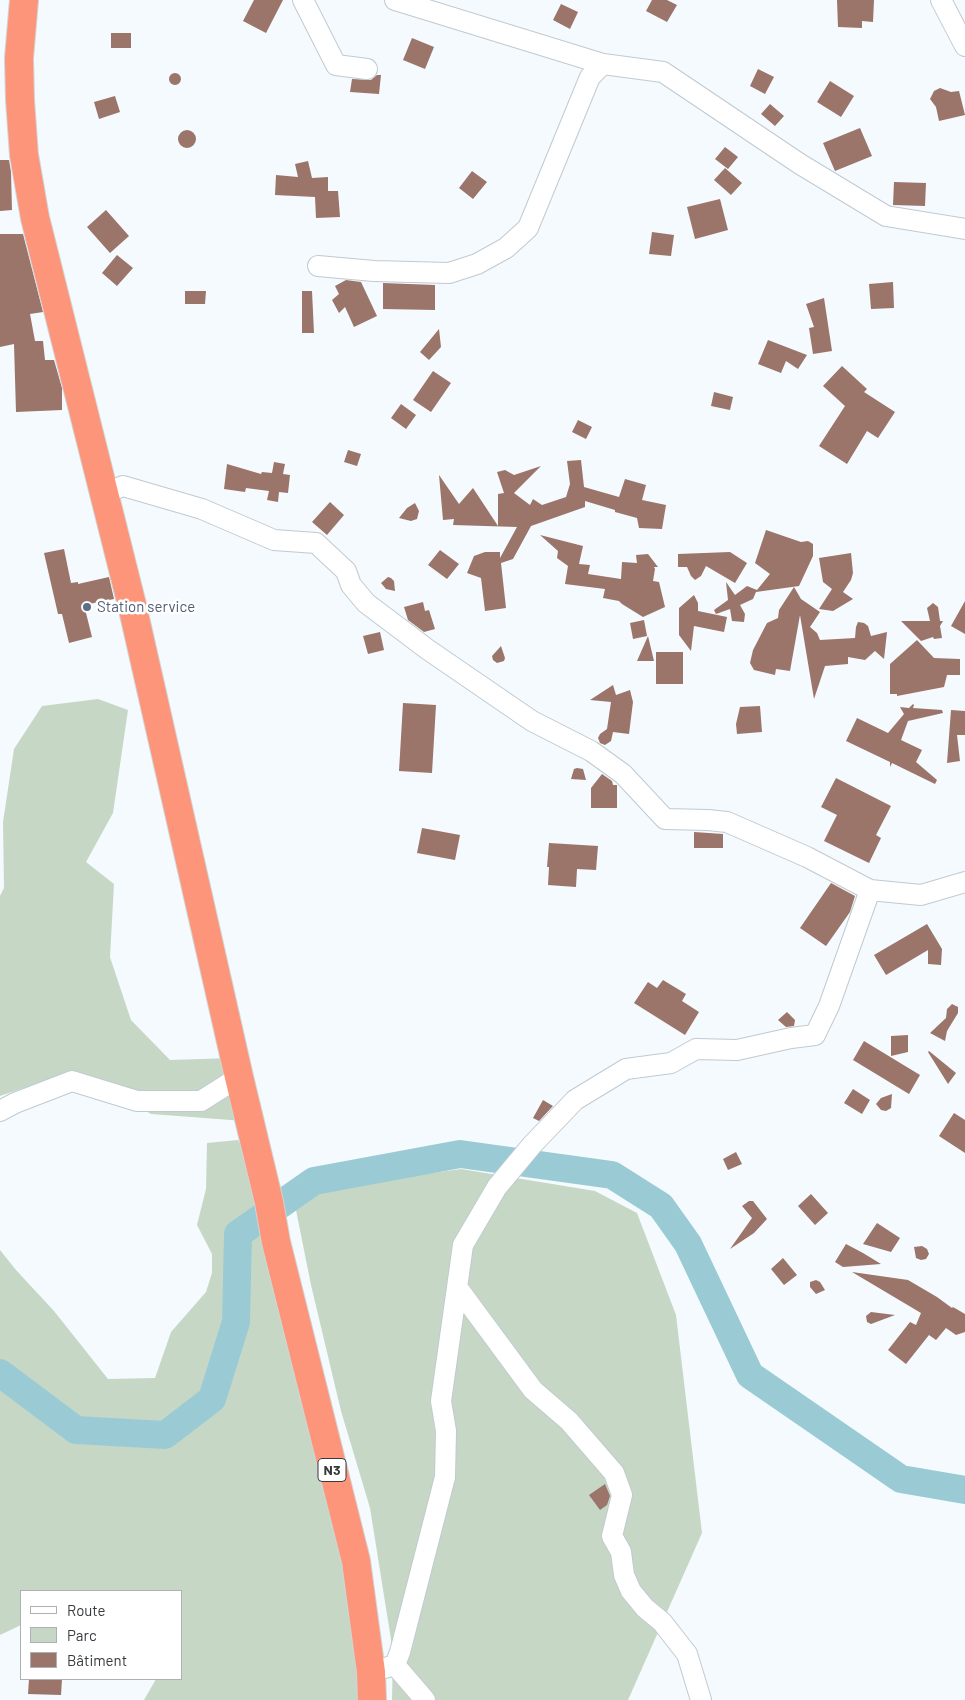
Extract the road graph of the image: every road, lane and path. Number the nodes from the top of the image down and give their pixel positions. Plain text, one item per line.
1 (24, 0) edge
2 (302, 0) edge
3 (395, 0) edge
4 (941, 0) edge
5 (965, 46) edge
6 (604, 64) junction
7 (367, 69) dead end
8 (965, 229) edge
9 (318, 266) dead end
10 (103, 494) junction
11 (965, 882) edge
12 (870, 890) junction
13 (238, 1077) junction
14 (0, 1111) edge
15 (457, 1287) junction
16 (383, 1669) junction
17 (372, 1700) edge
18 (425, 1700) edge
19 (701, 1700) edge

1 - 10 highway, N3
2 - 7 street
3 - 6 street
4 - 5 street
6 - 8 street
6 - 9 street
10 - 12 street
10 - 13 highway, N3
11 - 12 street
12 - 15 street
13 - 14 street
13 - 16 highway, N3
15 - 16 street
15 - 19 street
16 - 17 highway, N3
16 - 18 street

